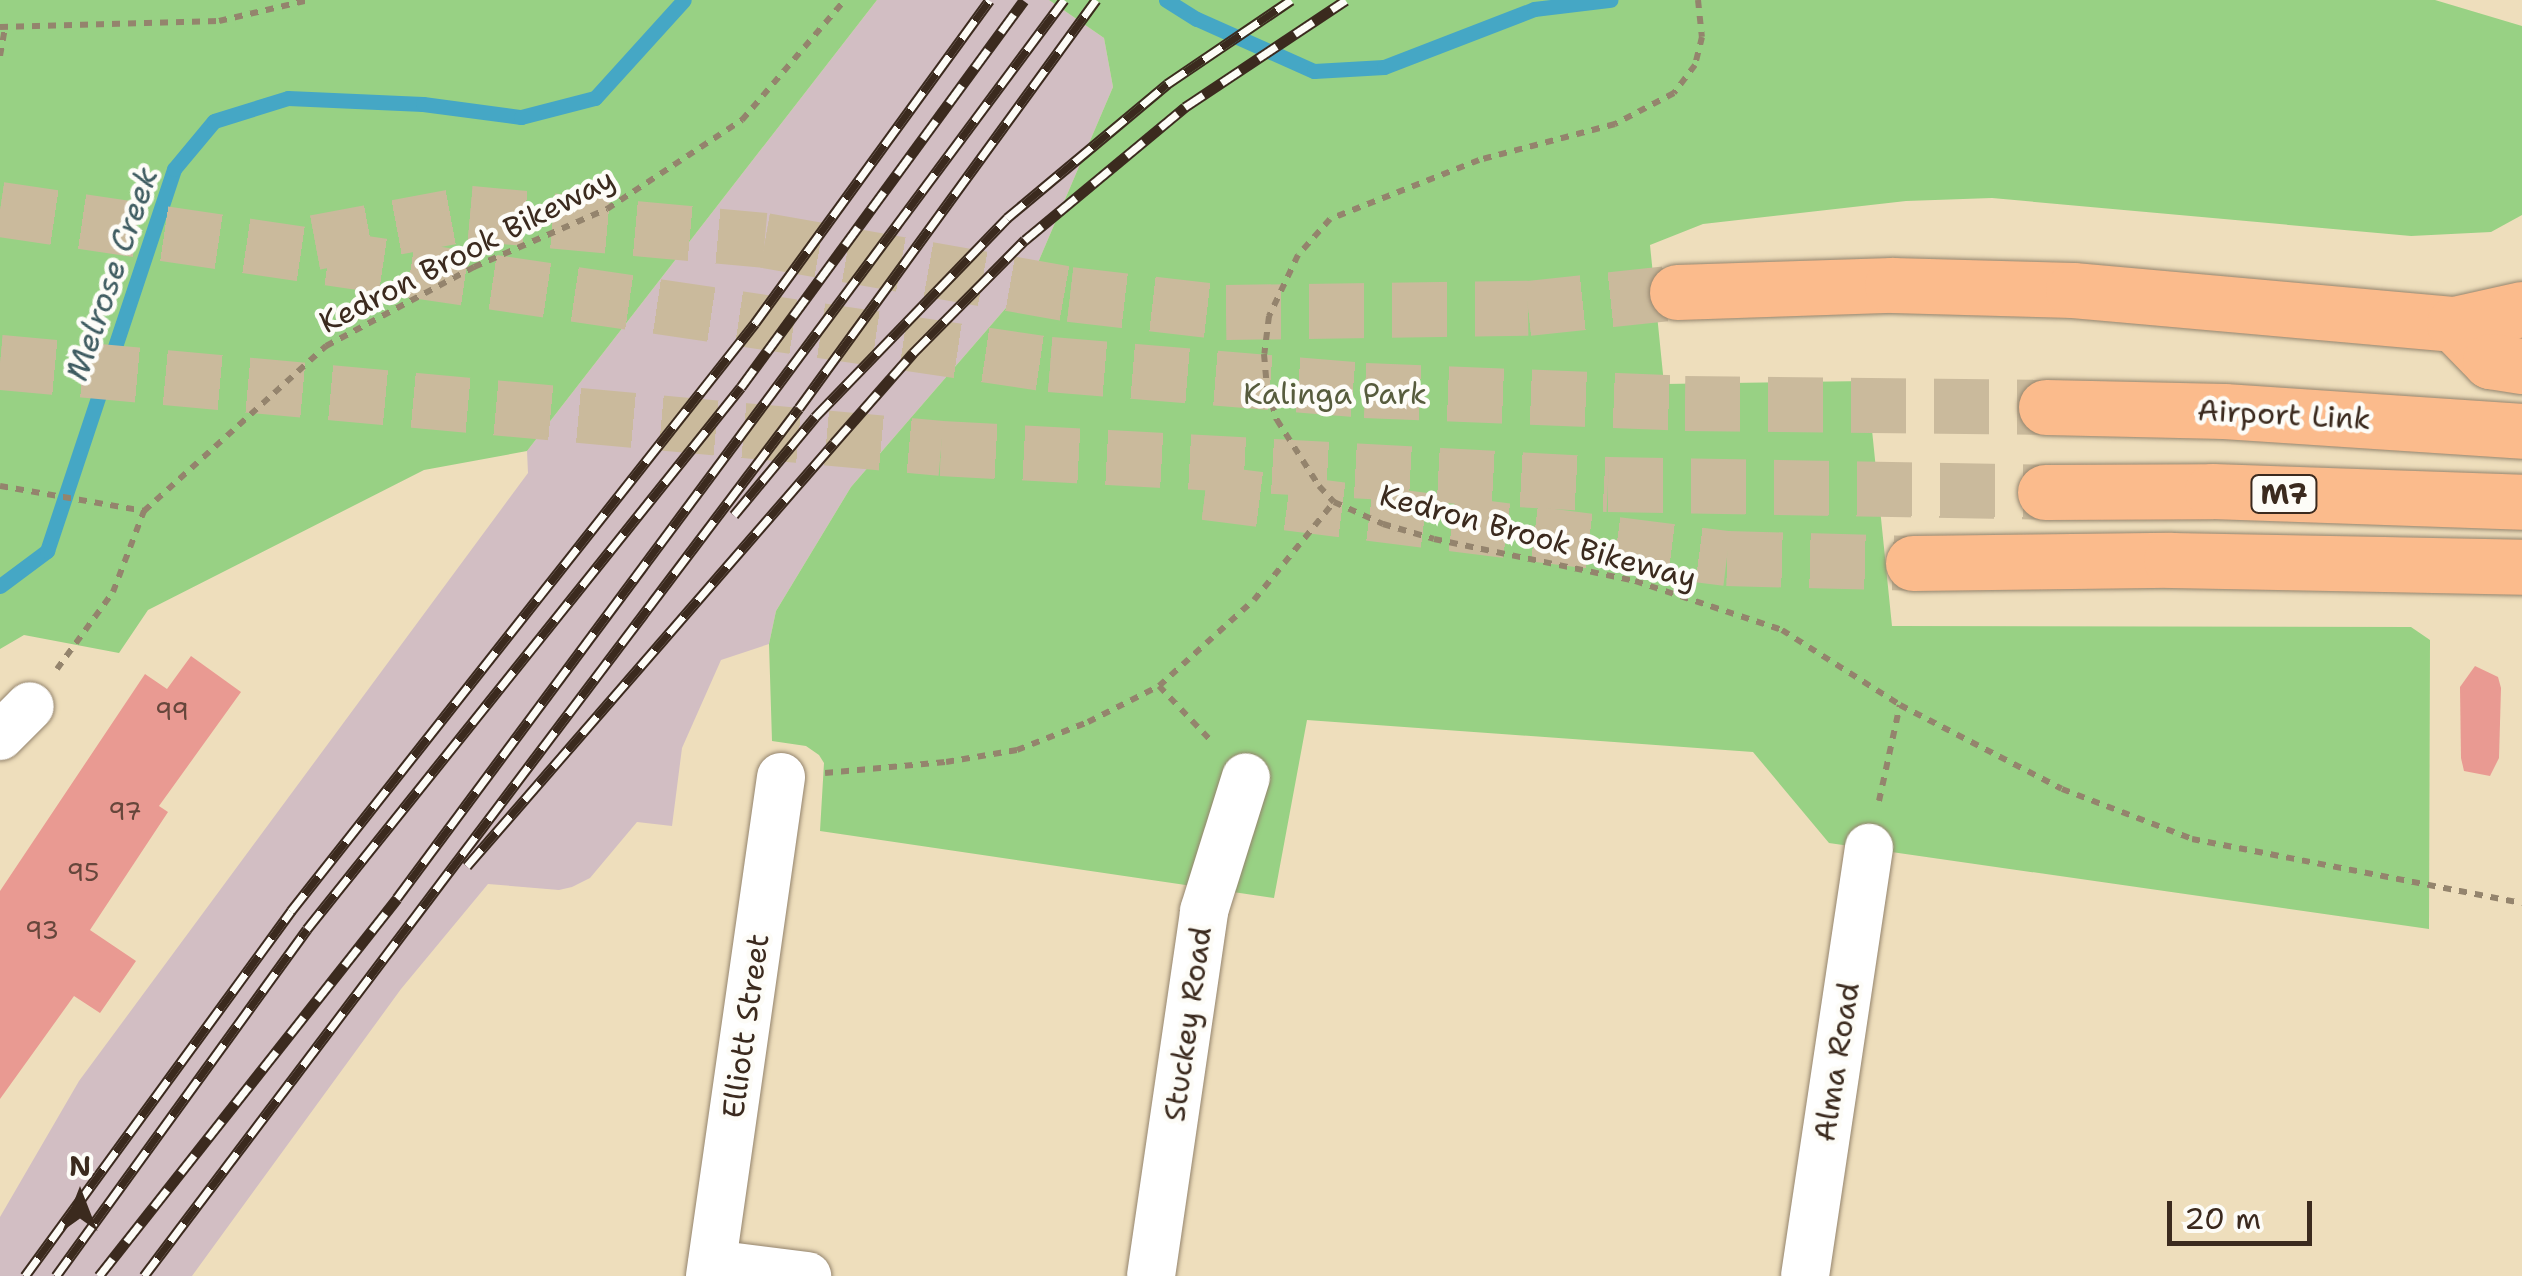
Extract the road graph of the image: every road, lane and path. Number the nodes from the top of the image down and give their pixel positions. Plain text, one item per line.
1 (309, 0) edge
2 (844, 0) edge
3 (1698, 0) edge
4 (3, 28) edge
5 (0, 56) edge
6 (1677, 292) tunnel mouth
7 (2522, 309) edge
8 (2454, 324) junction
9 (2522, 366) edge
10 (2046, 407) tunnel mouth
11 (2522, 432) edge
12 (0, 486) edge
13 (2046, 492) tunnel mouth
14 (1334, 502) junction
15 (2522, 502) edge
16 (144, 511) junction
17 (1913, 564) tunnel mouth
18 (2513, 579) edge
19 (1159, 686) junction
20 (1900, 705) junction
21 (15, 721) edge
22 (782, 777) joint
23 (1246, 777) joint
24 (1869, 848) joint
25 (2522, 903) edge
26 (711, 1270) edge
27 (807, 1276) edge
28 (1151, 1276) edge
29 (1805, 1276) edge

1 - 4 path
2 - 16 path, Kedron Brook Bikeway
3 - 14 path, Kedron Brook Bikeway
4 - 5 path
6 - 8 highway
7 - 8 highway
8 - 9 highway
10 - 11 highway, Airport Link
12 - 16 path
13 - 15 highway, M7
14 - 19 path
14 - 20 path, Kedron Brook Bikeway
16 - 21 path, Kedron Brook Bikeway
17 - 18 highway
19 - 22 path
19 - 23 path
20 - 24 path
20 - 25 path, Kedron Brook Bikeway
22 - 26 street, Elliott Street
23 - 28 street, Stuckey Road
24 - 29 street, Alma Road
26 - 27 street

